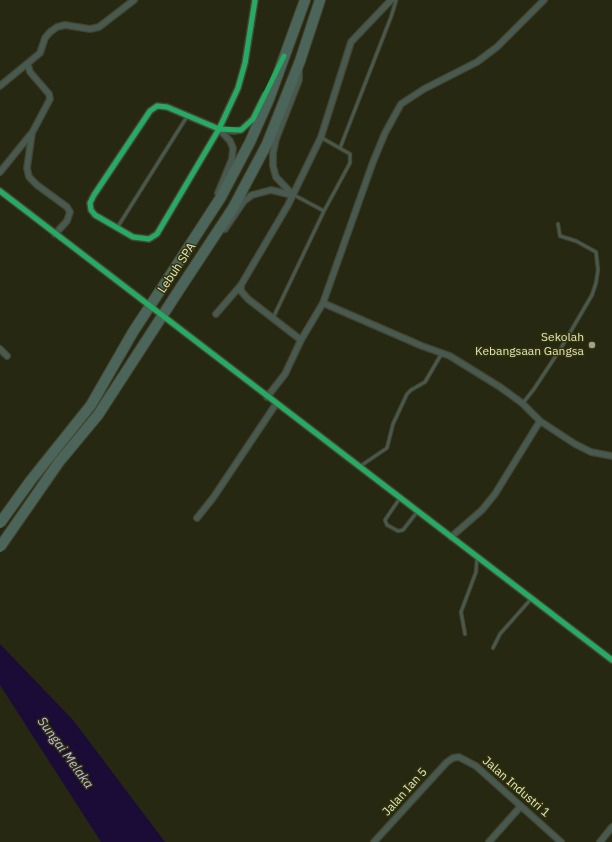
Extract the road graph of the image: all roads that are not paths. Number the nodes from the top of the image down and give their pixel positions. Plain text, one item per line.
1 (134, 0) edge
2 (254, 0) edge
3 (299, 0) edge
4 (305, 0) edge
5 (392, 0) edge
6 (544, 0) edge
7 (320, 3) edge
8 (292, 34) junction
9 (284, 56) junction
10 (300, 61) junction
11 (28, 65) junction
12 (0, 86) edge
13 (188, 115) junction
14 (219, 129) junction
15 (32, 133) junction
16 (321, 137) junction
17 (340, 148) junction
18 (0, 172) edge
19 (0, 191) edge
20 (293, 195) junction
21 (324, 211) junction
22 (207, 217) junction
23 (558, 224) dead end
24 (117, 228) junction
25 (55, 234) junction
26 (202, 254) junction
27 (241, 285) junction
28 (323, 303) junction
29 (216, 314) dead end
30 (273, 320) junction
31 (301, 340) junction
32 (0, 350) edge
33 (442, 354) junction
34 (7, 356) dead end
35 (267, 397) junction
36 (522, 403) junction
37 (276, 404) junction
38 (540, 421) junction
39 (612, 456) edge
40 (359, 467) junction
41 (400, 498) junction
42 (418, 512) junction
43 (197, 518) dead end
44 (0, 523) edge
45 (451, 537) junction
46 (0, 547) edge
47 (477, 557) junction
48 (531, 599) junction
49 (465, 634) dead end
50 (492, 648) dead end
51 (612, 660) edge
52 (453, 758) joint
53 (521, 806) junction
54 (612, 828) edge
55 (374, 842) edge
56 (489, 842) edge
57 (561, 842) edge
58 (600, 842) edge

1 - 11 street
2 - 14 street
3 - 8 highway
4 - 8 highway, Lebuh SPA
5 - 16 street
5 - 17 lane
6 - 28 street
7 - 10 highway, Lebuh SPA
8 - 9 highway, Lebuh SPA
9 - 14 street
9 - 22 highway, Lebuh SPA
10 - 20 street
10 - 26 highway, Lebuh SPA
11 - 12 street
11 - 15 street
13 - 14 street
13 - 24 lane
13 - 24 street
14 - 22 street
14 - 24 street
15 - 18 street
15 - 25 street
16 - 17 lane
16 - 20 street
17 - 21 lane
19 - 25 street
20 - 21 lane
20 - 26 street
20 - 27 street
21 - 30 lane
22 - 44 highway, Lebuh SPA, bridge
23 - 36 lane
25 - 35 street
26 - 46 highway, Lebuh SPA, bridge
27 - 29 street
27 - 30 street
28 - 31 street
28 - 33 street
30 - 31 street
31 - 35 street
32 - 34 street
33 - 36 street
33 - 40 lane
35 - 37 street
36 - 38 street
37 - 40 street
37 - 43 street
38 - 39 street
38 - 45 street
40 - 41 street
41 - 42 street
41 - 42 lane
42 - 45 street
45 - 47 street
47 - 48 street
47 - 49 lane
48 - 50 lane
48 - 51 street
52 - 53 street, Jalan Industri 1
52 - 55 street, Jalan Ian 5
53 - 56 street
53 - 57 street, Jalan Industri 1
54 - 58 street

